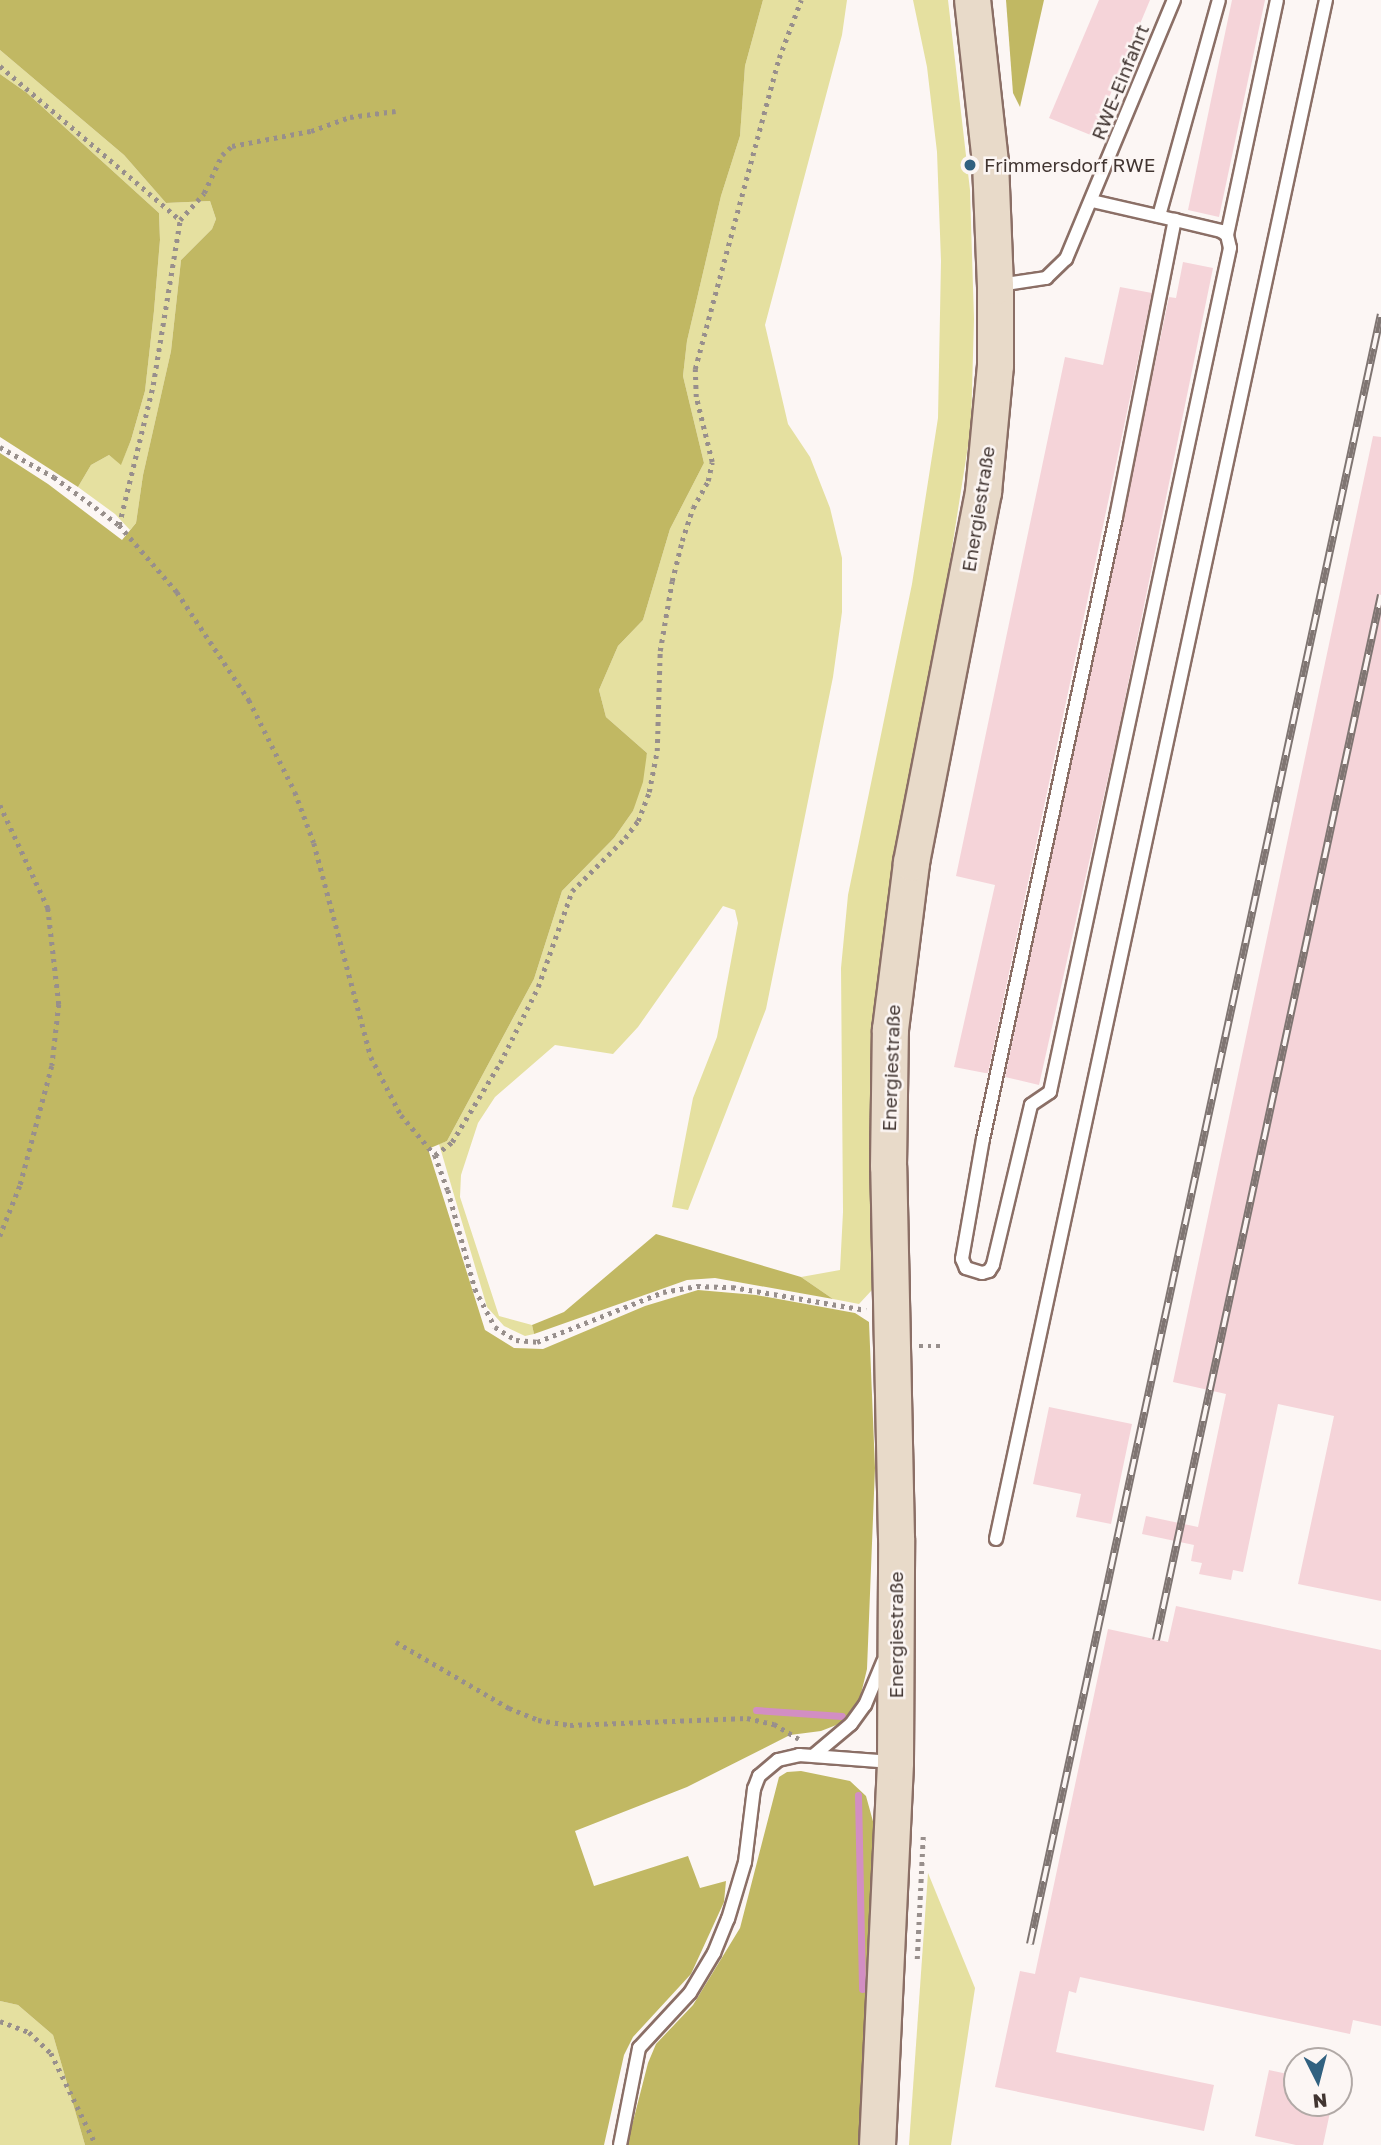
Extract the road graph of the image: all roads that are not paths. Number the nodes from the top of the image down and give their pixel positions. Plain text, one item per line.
1 (972, 0) edge
2 (1174, 0) edge
3 (1219, 0) edge
4 (1277, 0) edge
5 (1326, 0) edge
6 (1092, 201) junction
7 (1159, 216) junction
8 (1175, 220) junction
9 (1227, 235) junction
10 (995, 286) junction
11 (996, 1539) dead end
12 (897, 1616) junction
13 (814, 1755) junction
14 (895, 1762) junction
15 (620, 2145) edge
16 (877, 2145) edge

1 - 10 main road, Energiestraße
2 - 6 lane, RWE-Einfahrt
3 - 7 lane
4 - 9 lane
5 - 11 lane
6 - 7 lane
6 - 10 lane, RWE-Einfahrt
7 - 8 lane
8 - 9 lane
8 - 9 lane
10 - 12 main road, Energiestraße
12 - 13 lane
12 - 14 main road, Energiestraße
13 - 14 lane
13 - 15 lane
14 - 16 main road, Energiestraße

